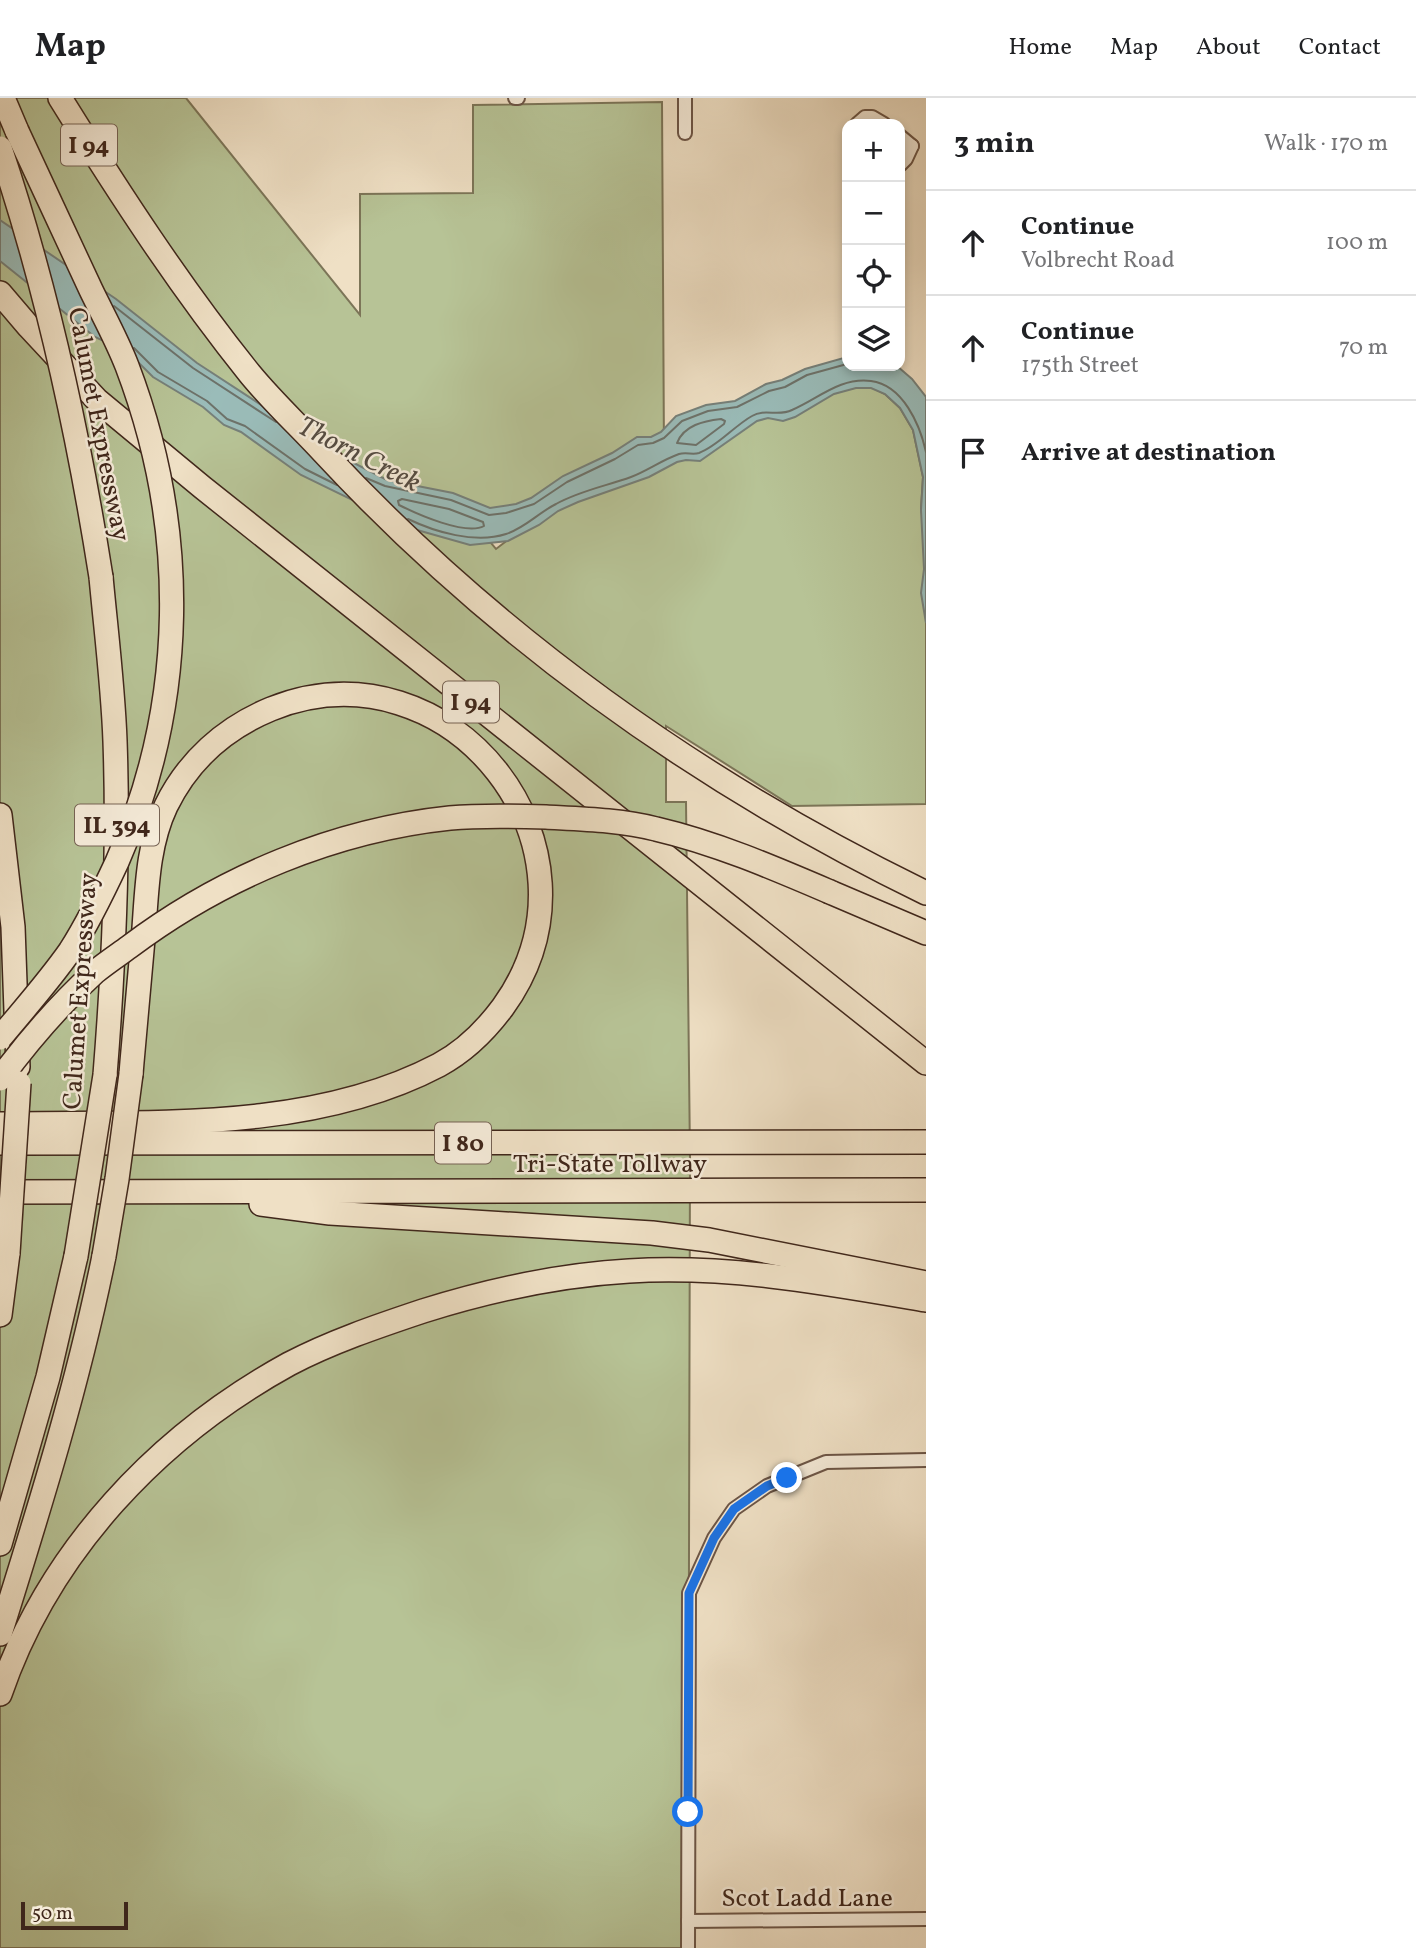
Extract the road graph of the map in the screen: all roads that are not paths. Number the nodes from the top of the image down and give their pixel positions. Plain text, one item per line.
1 (3, 98) edge
2 (60, 98) edge
3 (685, 98) edge
4 (685, 133) dead end
5 (905, 140) edge
6 (926, 144) edge
7 (912, 146) junction
8 (0, 148) edge
9 (905, 160) edge
10 (0, 293) edge
11 (0, 816) edge
12 (926, 893) edge
13 (926, 933) edge
14 (0, 1038) edge
15 (926, 1063) edge
16 (9, 1081) edge
17 (0, 1124) edge
18 (926, 1142) edge
19 (0, 1143) edge
20 (926, 1190) edge
21 (0, 1192) edge
22 (168, 1192) junction
23 (926, 1283) edge
24 (926, 1300) edge
25 (0, 1315) edge
26 (926, 1460) edge
27 (0, 1545) edge
28 (0, 1634) edge
29 (0, 1694) edge
30 (926, 1919) edge
31 (688, 1921) junction
32 (688, 1948) edge

1 - 14 highway, bridge
2 - 12 highway, I 94
3 - 4 street
5 - 7 street
6 - 7 street
7 - 9 street
8 - 27 highway, Calumet Expressway / IL 394, bridge
10 - 15 highway, I 94
11 - 16 highway
13 - 16 highway, bridge
16 - 25 highway, bridge
17 - 28 highway, bridge
18 - 19 highway, Tri-State Tollway / I 80
20 - 22 highway, Tri-State Tollway / I 80
21 - 22 highway, Tri-State Tollway / I 80
22 - 23 highway
24 - 29 highway
26 - 31 street
30 - 31 street, Scot Ladd Lane
31 - 32 street

